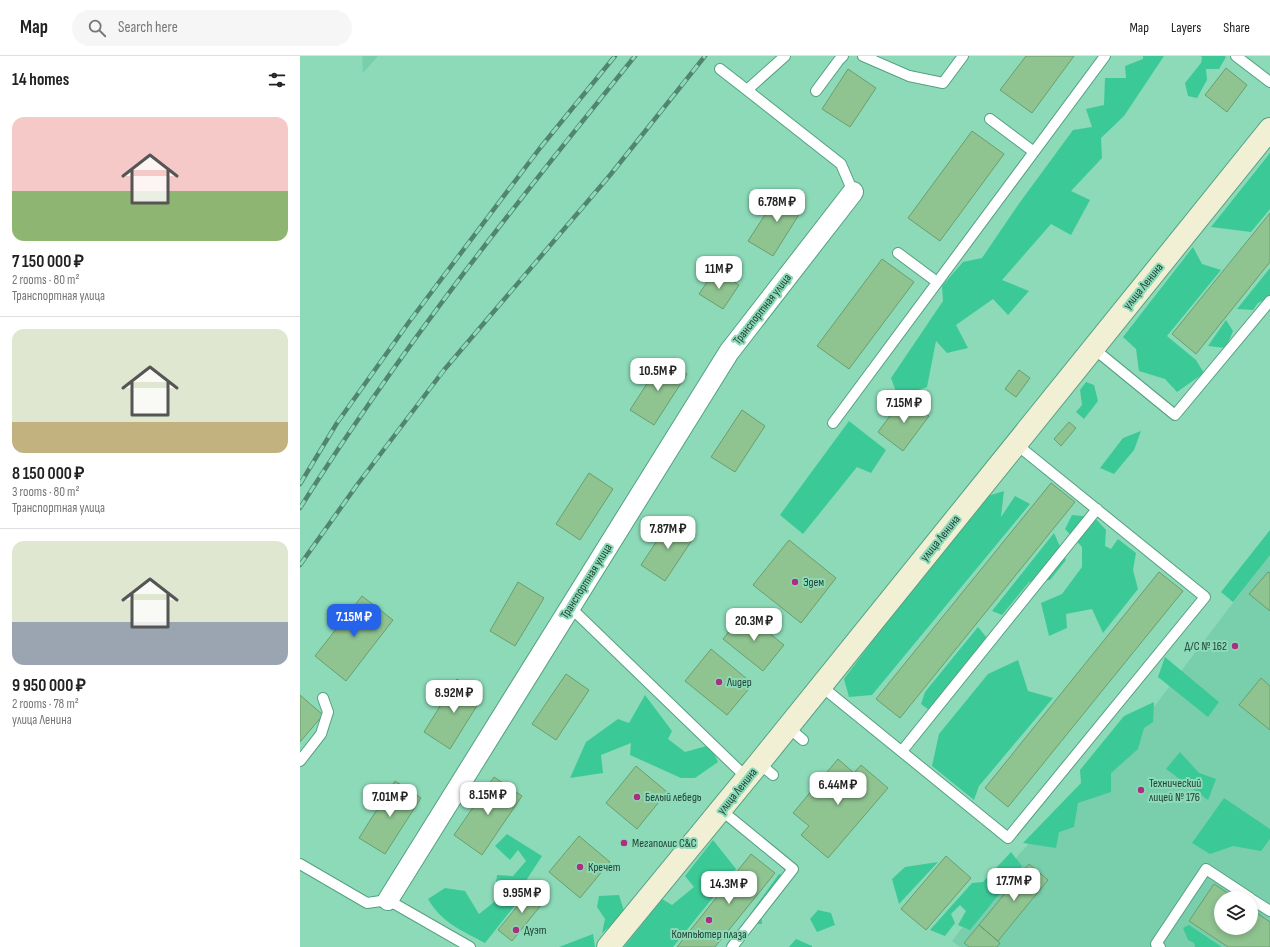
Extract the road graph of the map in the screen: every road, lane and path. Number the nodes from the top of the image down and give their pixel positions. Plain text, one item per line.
1 (785, 56) edge
2 (843, 56) edge
3 (863, 56) edge
4 (963, 56) edge
5 (1105, 56) edge
6 (1236, 56) edge
7 (720, 69) dead end
8 (1270, 82) edge
9 (747, 90) junction
10 (816, 91) dead end
11 (990, 119) dead end
12 (1270, 129) edge
13 (1034, 152) junction
14 (853, 192) joint
15 (898, 253) dead end
16 (937, 282) junction
17 (1270, 301) edge
18 (1093, 348) junction
19 (833, 422) dead end
20 (1016, 444) junction
21 (1097, 508) junction
22 (570, 607) junction
23 (814, 687) junction
24 (323, 698) dead end
25 (902, 751) junction
26 (300, 761) edge
27 (760, 772) junction
28 (721, 810) junction
29 (300, 864) edge
30 (1240, 891) edge
31 (388, 900) junction
32 (1258, 903) edge
33 (1270, 911) edge
34 (463, 946) edge
35 (608, 947) edge
36 (732, 947) edge
37 (1160, 947) edge

1 - 9 lane
2 - 10 lane
3 - 4 lane
5 - 13 lane
6 - 8 lane
7 - 9 lane
9 - 14 lane
11 - 13 lane
12 - 18 main road, улица Ленина
13 - 16 lane
14 - 22 street, Транспортная улица
15 - 16 lane
16 - 19 lane
17 - 18 lane
18 - 20 main road, улица Ленина
20 - 21 lane
20 - 23 main road, улица Ленина
21 - 25 lane
21 - 25 lane
22 - 27 lane
22 - 31 street, Транспортная улица
23 - 25 lane
23 - 27 main road, улица Ленина
24 - 26 lane
27 - 28 main road, улица Ленина
28 - 35 main road, улица Ленина
28 - 36 lane
29 - 31 lane
30 - 37 lane
31 - 34 lane
32 - 33 lane

